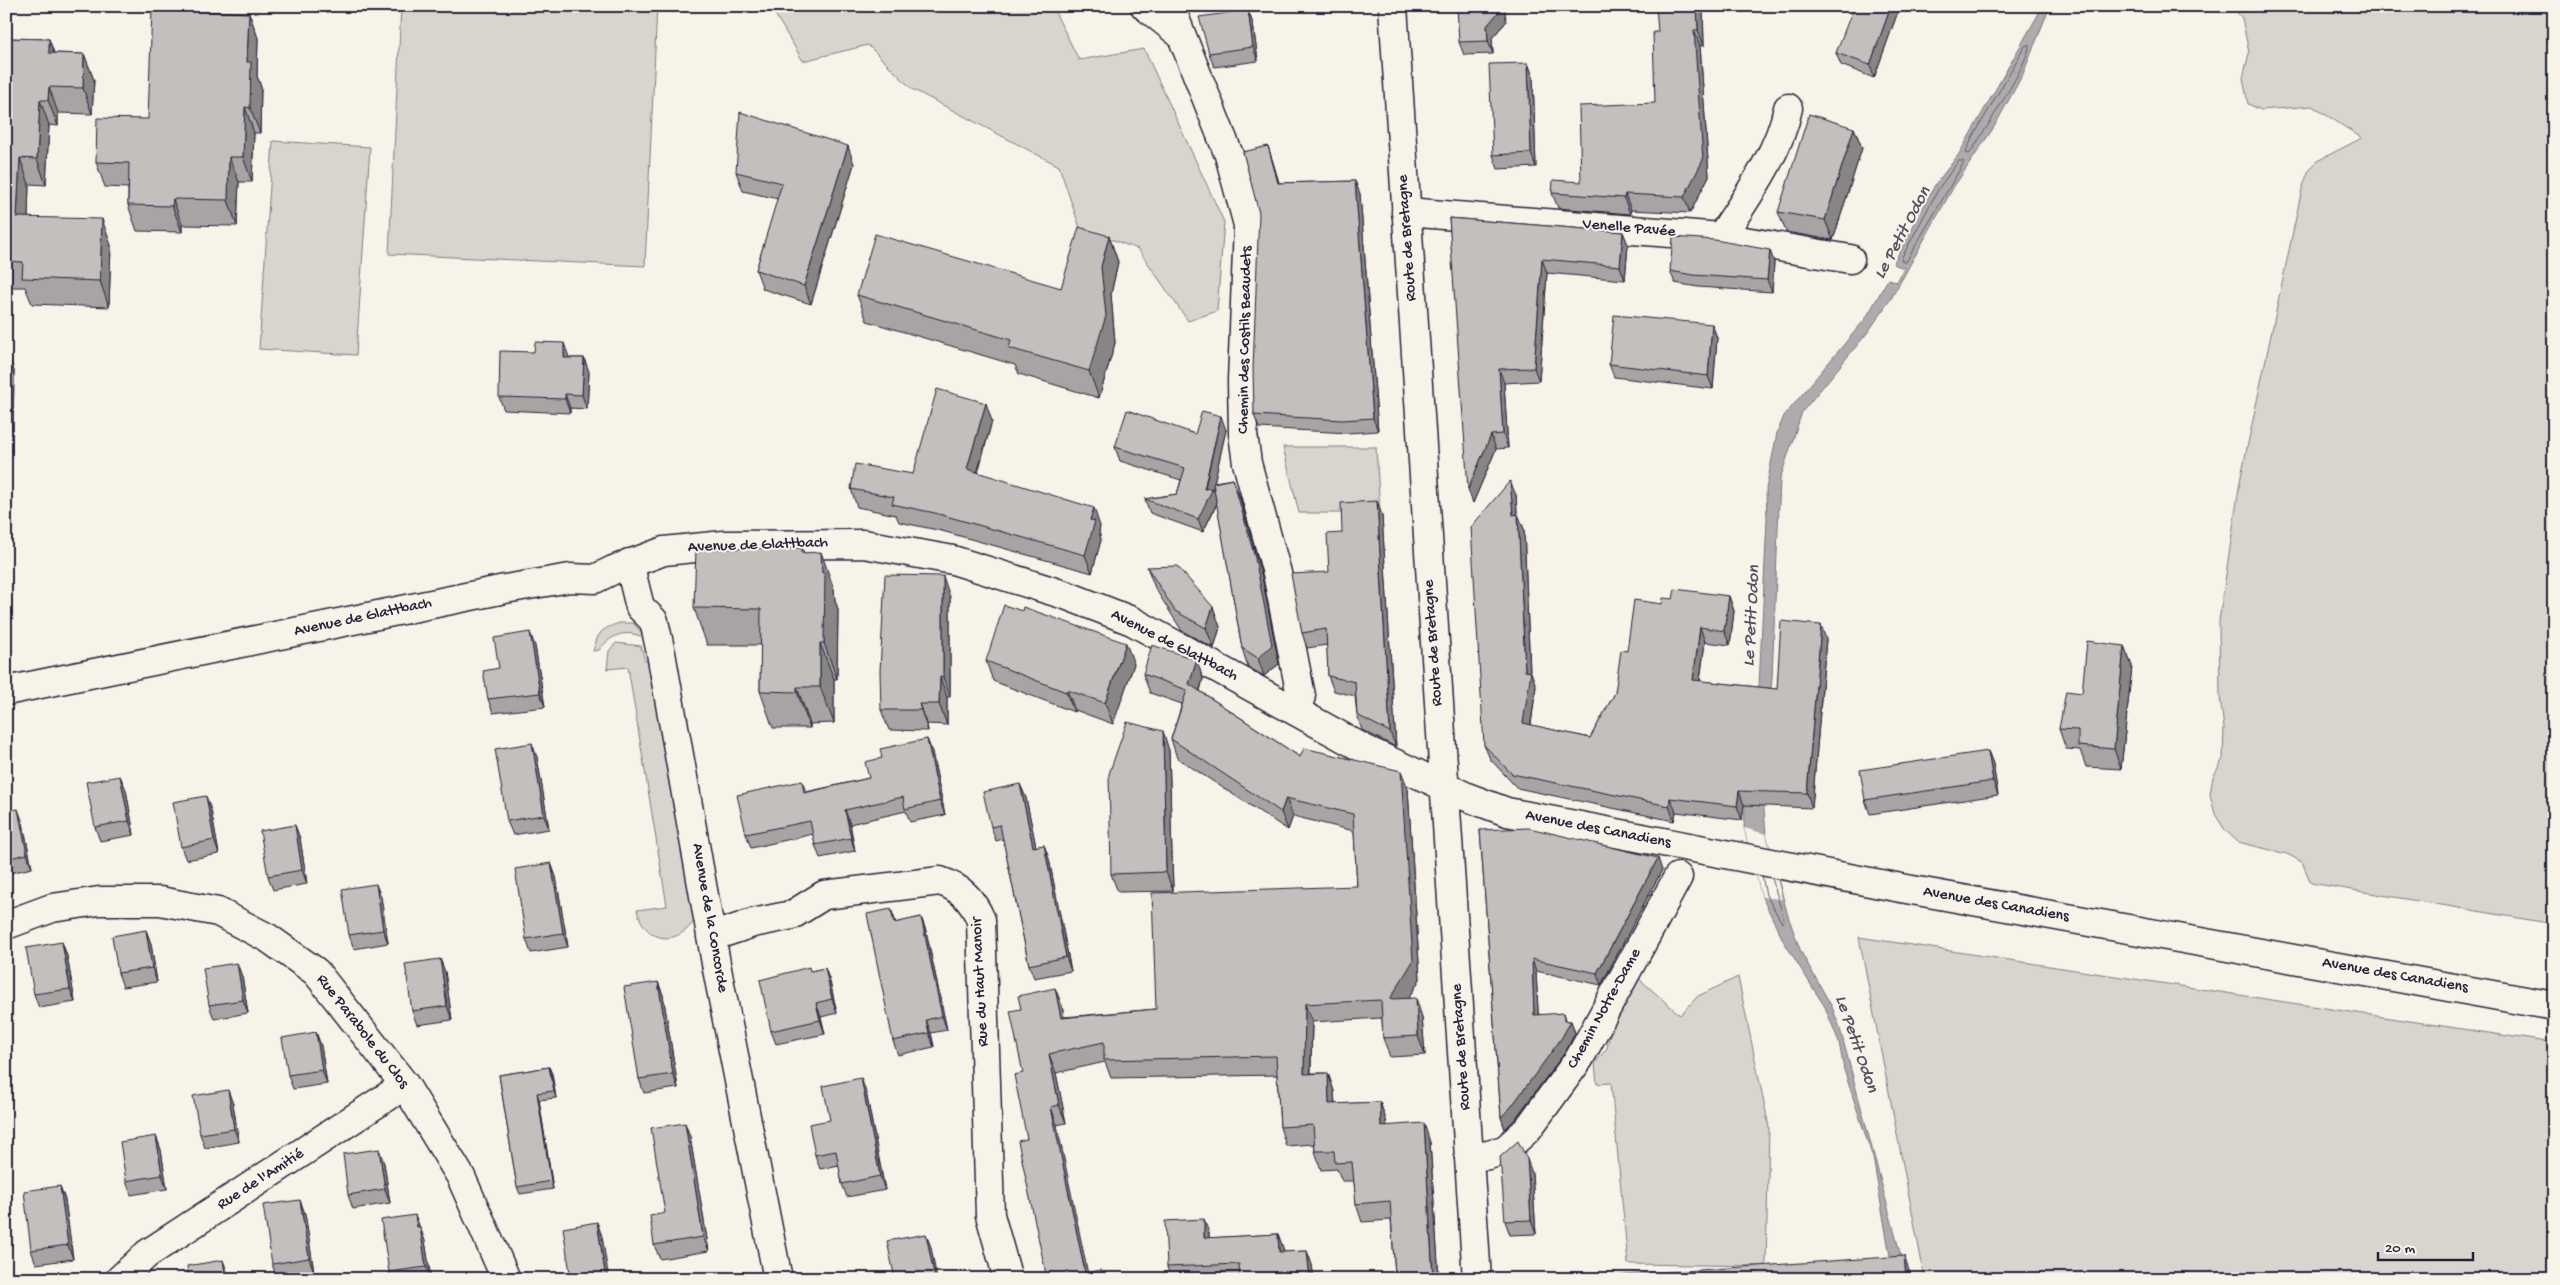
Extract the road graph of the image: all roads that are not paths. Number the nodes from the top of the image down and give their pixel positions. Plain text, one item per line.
1 (1145, 6) edge
2 (1170, 6) edge
3 (1393, 6) edge
4 (1180, 34) junction
5 (1788, 108) dead end
6 (1406, 212) junction
7 (1721, 237) junction
8 (1850, 259) dead end
9 (629, 563) junction
10 (6, 691) edge
11 (1296, 711) junction
12 (1444, 786) junction
13 (1678, 877) dead end
14 (6, 925) edge
15 (712, 937) junction
16 (2554, 1006) edge
17 (405, 1086) junction
18 (1469, 1157) junction
19 (120, 1279) edge
20 (506, 1279) edge
21 (778, 1279) edge
22 (1008, 1279) edge
23 (1477, 1279) edge

1 - 4 street
2 - 4 street, Chemin des Costils Beaudets
3 - 6 street, Route de Bretagne
4 - 11 street, Chemin des Costils Beaudets
5 - 7 street
6 - 7 street, Venelle Pavée
6 - 12 street, Route de Bretagne
7 - 8 street, Venelle Pavée
9 - 10 street, Avenue de Glattbach
9 - 11 street, Avenue de Glattbach
9 - 15 street, Avenue de la Concorde
11 - 12 street, Avenue de Glattbach
12 - 16 street, Avenue des Canadiens
12 - 18 street, Route de Bretagne
13 - 18 street, Chemin Notre-Dame
14 - 17 street, Rue Parabole du Clos
15 - 21 street, Avenue de la Concorde
15 - 22 street, Rue du Haut Manoir
17 - 19 street, Rue de l'Amitié
17 - 20 street, Rue Parabole du Clos
18 - 23 street, Route de Bretagne

